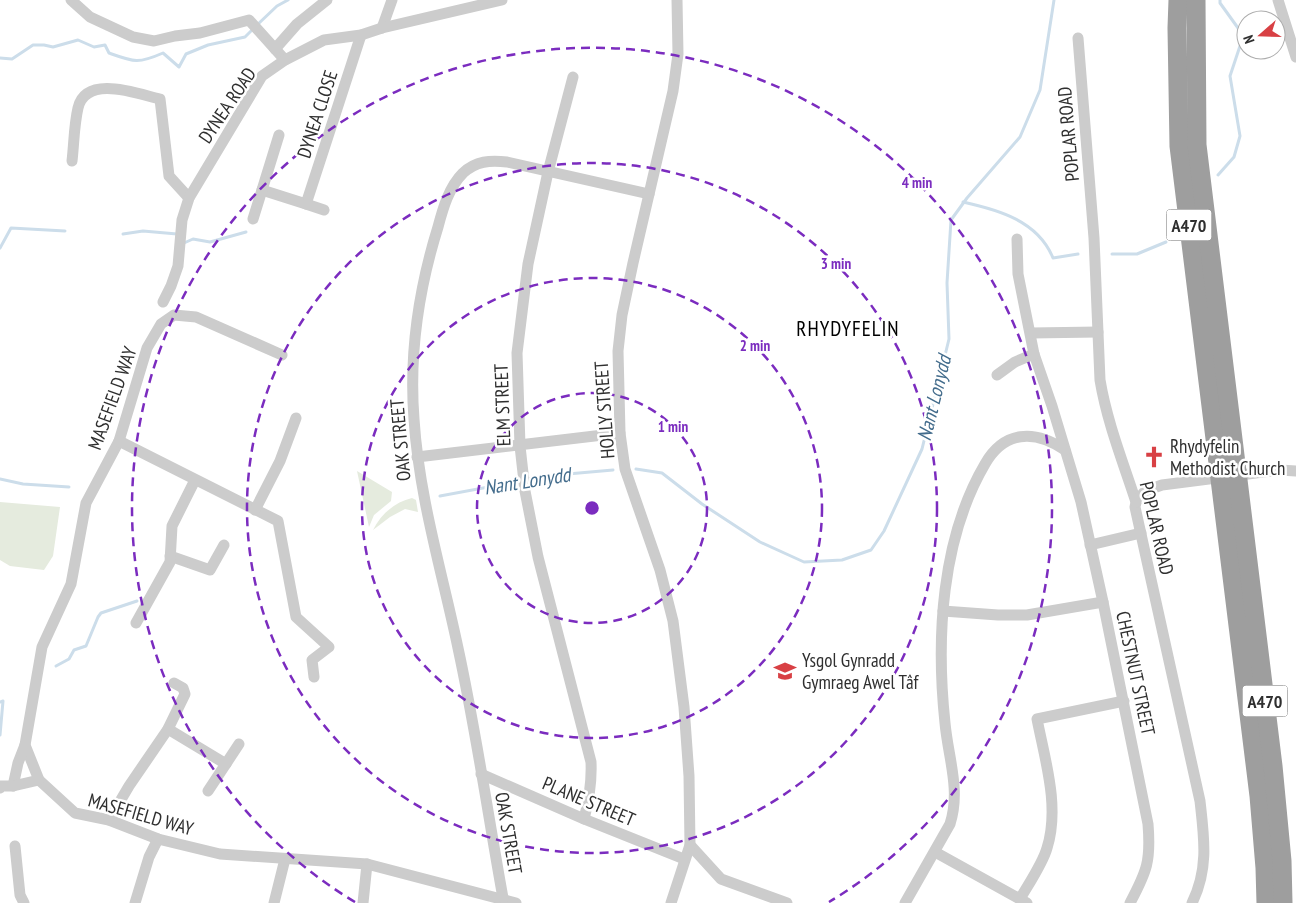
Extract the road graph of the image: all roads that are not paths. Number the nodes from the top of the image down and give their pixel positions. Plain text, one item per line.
1 (71, 0) edge
2 (327, 0) edge
3 (392, 0) edge
4 (502, 0) edge
5 (677, 0) edge
6 (1178, 0) edge
7 (1196, 0) edge
8 (1278, 0) edge
9 (382, 28) junction
10 (361, 35) junction
11 (1078, 38) dead end
12 (1294, 41) edge
13 (275, 49) junction
14 (1296, 56) edge
15 (285, 60) junction
16 (573, 77) dead end
17 (279, 135) dead end
18 (72, 161) dead end
19 (548, 172) junction
20 (262, 190) junction
21 (649, 194) junction
22 (189, 198) junction
23 (306, 204) junction
24 (324, 210) dead end
25 (253, 220) dead end
26 (1017, 239) dead end
27 (163, 302) dead end
28 (1098, 332) junction
29 (1031, 333) junction
30 (1034, 354) junction
31 (282, 355) dead end
32 (997, 376) dead end
33 (296, 418) dead end
34 (620, 433) junction
35 (119, 441) junction
36 (520, 446) junction
37 (1226, 447) junction
38 (1065, 450) junction
39 (417, 457) junction
40 (1296, 471) edge
41 (196, 480) junction
42 (1136, 502) junction
43 (1232, 502) junction
44 (255, 510) junction
45 (1141, 533) junction
46 (224, 545) dead end
47 (1090, 545) junction
48 (170, 556) junction
49 (1103, 602) junction
50 (943, 611) junction
51 (136, 622) dead end
52 (314, 677) dead end
53 (174, 683) dead end
54 (1124, 701) junction
55 (168, 729) junction
56 (239, 744) dead end
57 (25, 745) junction
58 (226, 764) junction
59 (481, 774) junction
60 (39, 780) junction
61 (13, 786) junction
62 (0, 788) edge
63 (208, 791) dead end
64 (584, 819) junction
65 (109, 820) junction
66 (158, 839) junction
67 (690, 845) junction
68 (935, 852) junction
69 (5, 858) dead end
70 (285, 859) junction
71 (684, 859) junction
72 (367, 864) junction
73 (503, 898) junction
74 (1024, 901) edge
75 (24, 903) edge
76 (134, 903) edge
77 (274, 903) edge
78 (363, 903) edge
79 (516, 903) edge
80 (671, 903) edge
81 (787, 903) edge
82 (906, 903) edge
83 (1130, 903) edge
84 (1192, 903) edge
85 (1266, 903) edge
86 (1283, 903) edge

1 - 13 street
2 - 13 street
3 - 9 street
4 - 9 street, DYNEA ROAD
5 - 21 street, HOLLY STREET
6 - 37 highway, A470
7 - 37 highway, A470
8 - 12 street
9 - 10 street, DYNEA ROAD
10 - 15 street, DYNEA ROAD
10 - 23 street, DYNEA CLOSE
11 - 28 street, POPLAR ROAD
12 - 14 street
13 - 15 street
15 - 22 street, DYNEA ROAD
16 - 19 street, ELM STREET
17 - 20 street, DYNEA CLOSE
18 - 22 street
19 - 21 street, OAK STREET
19 - 36 street, ELM STREET
19 - 39 street, OAK STREET
20 - 23 street
20 - 25 street, DYNEA CLOSE
21 - 34 street, HOLLY STREET
22 - 27 street, DYNEA ROAD
23 - 24 street
26 - 29 street, CHESTNUT STREET
28 - 29 street
28 - 42 street, POPLAR ROAD
29 - 30 street, CHESTNUT STREET
30 - 32 street
30 - 38 street, CHESTNUT STREET
31 - 35 street, MASEFIELD WAY
33 - 44 street
34 - 36 street
34 - 67 street, HOLLY STREET
35 - 41 street
35 - 57 street, MASEFIELD WAY
36 - 39 street
36 - 64 street, ELM STREET
37 - 43 highway, A470
38 - 47 street, CHESTNUT STREET
38 - 50 street
39 - 59 street, OAK STREET
40 - 42 street
41 - 44 street
41 - 48 street
42 - 45 street, POPLAR ROAD
43 - 85 highway, A470
43 - 86 highway, A470
44 - 52 street
45 - 47 street
45 - 84 street, POPLAR ROAD
46 - 48 street
47 - 49 street, CHESTNUT STREET
48 - 51 street
49 - 50 street
49 - 54 street, CHESTNUT STREET
50 - 68 street
53 - 55 street
54 - 74 street
54 - 83 street, CHESTNUT STREET
55 - 58 street
55 - 65 street
56 - 58 street
57 - 60 street, MASEFIELD WAY
57 - 61 street
58 - 63 street
59 - 64 street, PLANE STREET
59 - 73 street, OAK STREET
60 - 61 street
60 - 65 street, MASEFIELD WAY
61 - 62 street
64 - 71 street, PLANE STREET
65 - 66 street, MASEFIELD WAY
66 - 70 street, MASEFIELD WAY
66 - 76 street
67 - 71 street, HOLLY STREET
67 - 81 street
68 - 74 street
68 - 82 street
69 - 75 street
70 - 72 street, MASEFIELD WAY
70 - 77 street
71 - 80 street, HOLLY STREET
72 - 73 street, MASEFIELD WAY
72 - 78 street
73 - 79 street, MASEFIELD WAY

